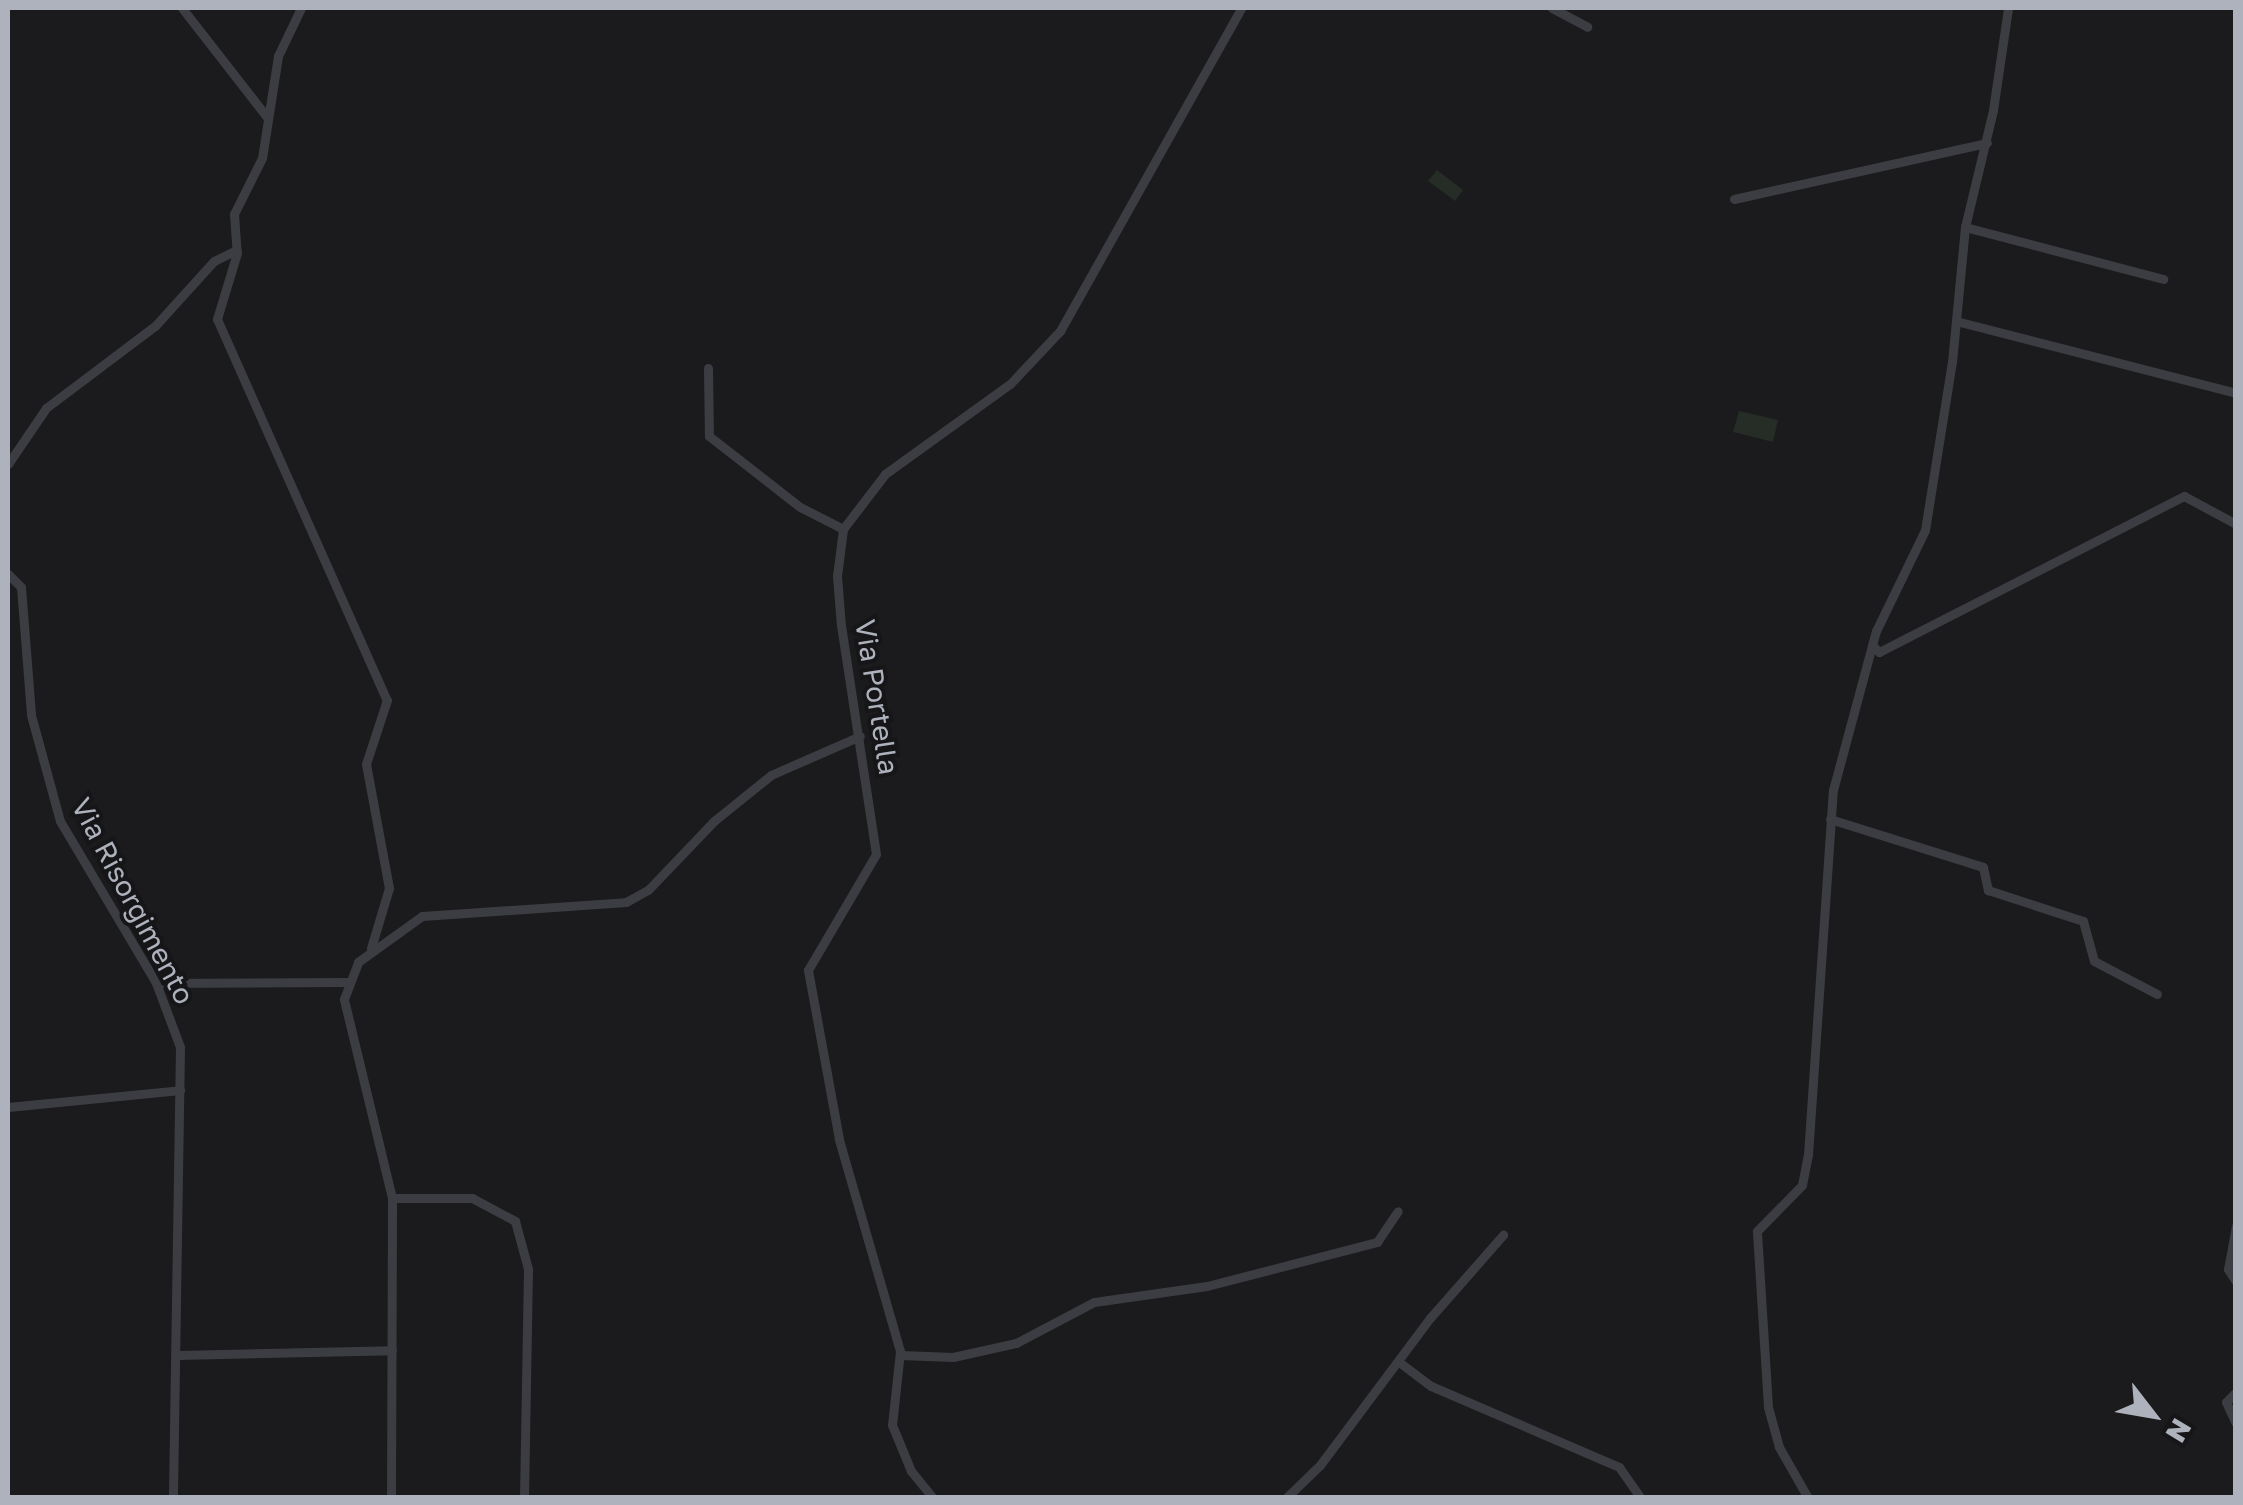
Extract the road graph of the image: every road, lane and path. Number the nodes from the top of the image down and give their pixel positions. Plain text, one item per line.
1 (182, 8) edge
2 (301, 8) edge
3 (1241, 8) edge
4 (1552, 8) edge
5 (2008, 8) edge
6 (1587, 27) dead end
7 (266, 116) junction
8 (1986, 143) junction
9 (1734, 199) dead end
10 (1965, 227) junction
11 (237, 250) junction
12 (2163, 280) dead end
13 (1956, 320) junction
14 (708, 368) dead end
15 (2236, 392) edge
16 (8, 464) edge
17 (2236, 524) edge
18 (842, 529) junction
19 (8, 574) edge
20 (1872, 645) junction
21 (860, 736) junction
22 (1830, 819) junction
23 (370, 948) junction
24 (346, 982) junction
25 (156, 983) junction
26 (2157, 994) dead end
27 (180, 1090) junction
28 (8, 1107) edge
29 (392, 1198) junction
30 (1398, 1211) dead end
31 (2236, 1226) edge
32 (1502, 1236) dead end
33 (2236, 1282) edge
34 (392, 1350) junction
35 (178, 1355) junction
36 (900, 1355) junction
37 (1399, 1362) junction
38 (2236, 1392) edge
39 (2236, 1423) edge
40 (173, 1498) edge
41 (391, 1498) edge
42 (524, 1498) edge
43 (933, 1498) edge
44 (1286, 1498) edge
45 (1642, 1498) edge
46 (1808, 1498) edge

1 - 7 street
2 - 7 street
3 - 18 street
4 - 6 street
5 - 8 street
7 - 11 street
8 - 9 street
8 - 10 street
10 - 12 street
10 - 13 street
11 - 16 street
11 - 23 street
13 - 15 street
13 - 20 street
14 - 18 street
17 - 20 street
18 - 21 street, Via Portella
19 - 25 street, Via Risorgimento
20 - 22 street
21 - 23 street
21 - 36 street, Via Portella
22 - 26 street
22 - 46 street
23 - 24 street
24 - 25 street
24 - 29 street
25 - 27 street, Via Risorgimento
27 - 28 street
27 - 35 street, Via Risorgimento
29 - 34 street
29 - 42 street
30 - 36 street
31 - 33 street
32 - 37 street
34 - 35 street
34 - 41 street
35 - 40 street, Via Risorgimento
36 - 43 street, Via Portella
37 - 44 street
37 - 45 street
38 - 39 street

